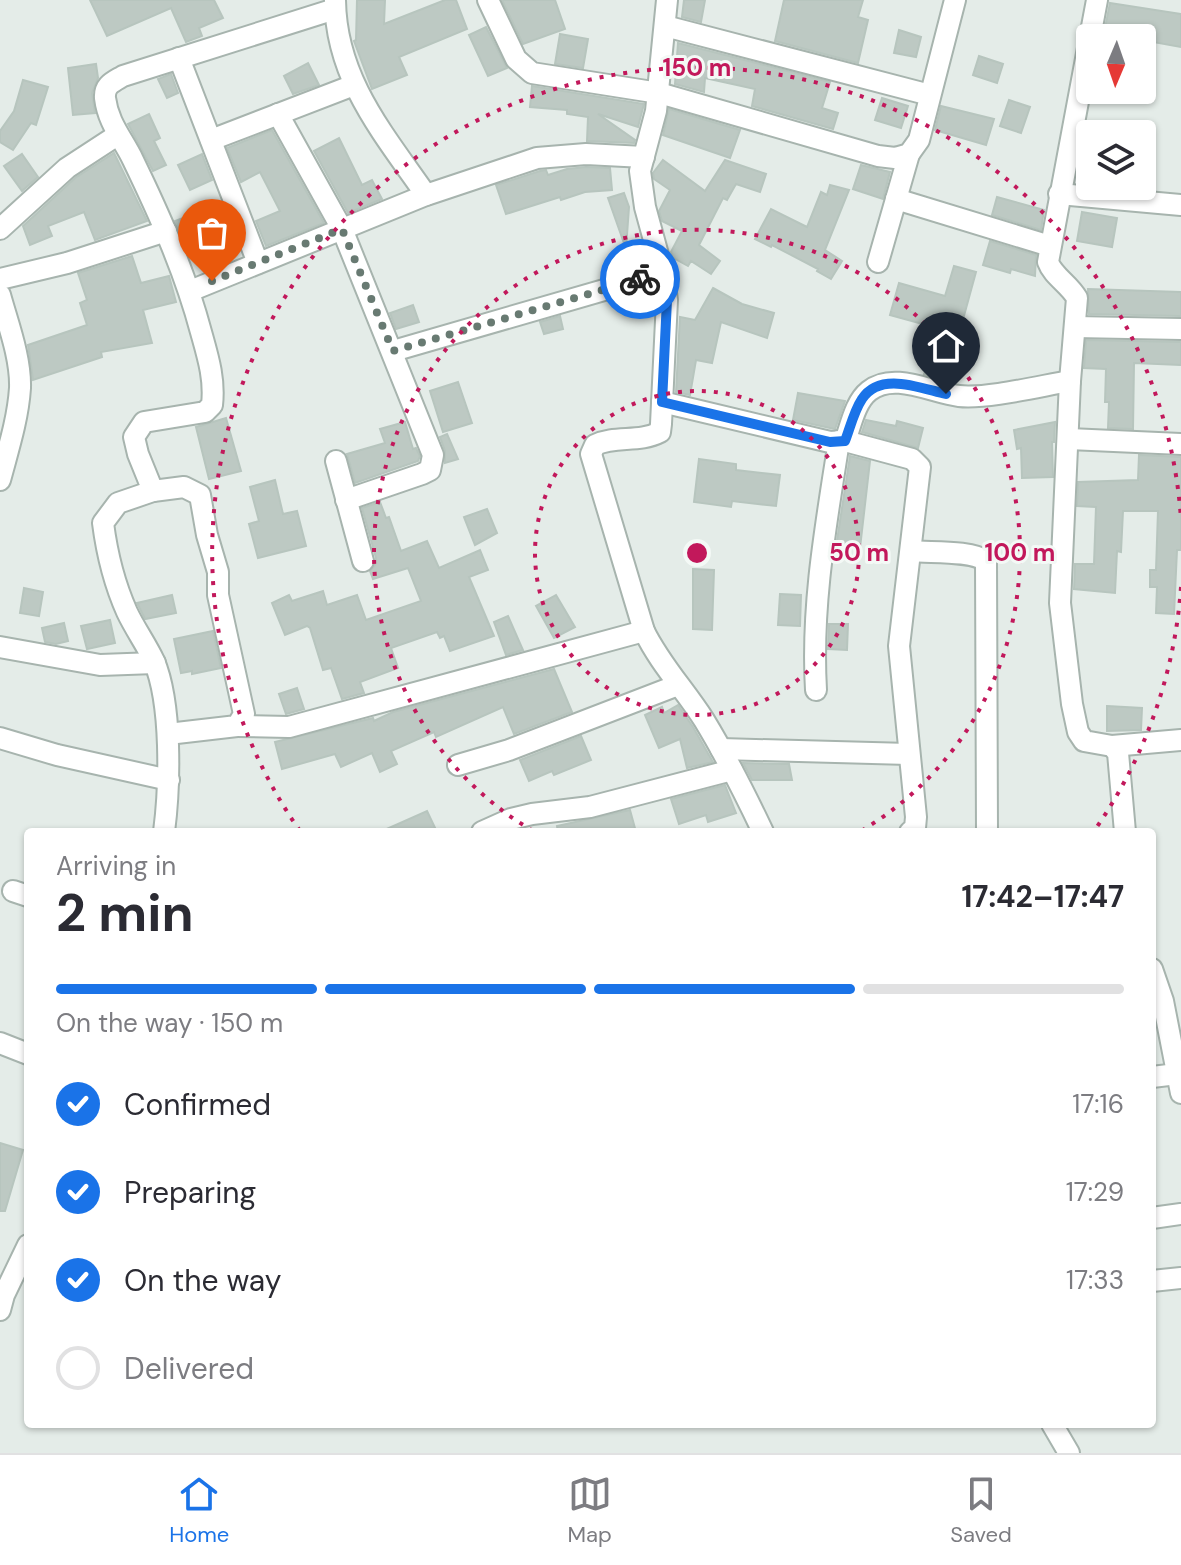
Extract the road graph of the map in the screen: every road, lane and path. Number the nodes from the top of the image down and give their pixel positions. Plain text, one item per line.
1 (488, 0) edge
2 (667, 0) edge
3 (955, 0) edge
4 (1097, 0) edge
5 (335, 4) edge
6 (665, 26) junction
7 (179, 58) junction
8 (354, 85) junction
9 (659, 93) junction
10 (930, 95) junction
11 (278, 114) junction
12 (116, 136) junction
13 (211, 140) junction
14 (909, 154) junction
15 (644, 157) junction
16 (1059, 194) junction
17 (426, 195) junction
18 (896, 199) junction
19 (1181, 205) edge
20 (0, 229) edge
21 (342, 229) junction
22 (166, 231) junction
23 (1050, 246) junction
24 (878, 262) dead end
25 (258, 263) junction
26 (663, 273) junction
27 (0, 279) edge
28 (190, 291) junction
29 (0, 295) edge
30 (1075, 327) junction
31 (1181, 329) edge
32 (393, 351) junction
33 (1070, 381) junction
34 (662, 402) junction
35 (1069, 439) junction
36 (842, 441) junction
37 (1181, 444) edge
38 (336, 461) dead end
39 (0, 480) edge
40 (153, 491) junction
41 (346, 500) junction
42 (911, 551) junction
43 (363, 561) dead end
44 (644, 631) junction
45 (0, 647) edge
46 (155, 663) junction
47 (678, 685) junction
48 (816, 690) dead end
49 (237, 726) junction
50 (168, 734) junction
51 (0, 738) edge
52 (1181, 740) edge
53 (1112, 746) junction
54 (721, 749) junction
55 (909, 754) junction
56 (458, 765) dead end
57 (732, 770) junction
58 (169, 780) junction
59 (164, 828) edge
60 (491, 828) edge
61 (761, 828) edge
62 (915, 828) edge
63 (987, 828) edge
64 (1125, 828) edge
65 (1156, 981) edge
66 (0, 1043) edge
67 (24, 1052) edge
68 (1156, 1078) edge
69 (1179, 1083) edge
70 (1181, 1214) edge
71 (1156, 1217) edge
72 (24, 1260) edge
73 (1181, 1278) edge
74 (1156, 1281) edge
75 (1, 1299) edge
76 (1054, 1428) edge
77 (1069, 1453) edge

1 - 9 street
2 - 6 street
3 - 10 street
4 - 16 street
5 - 7 street
5 - 8 street
6 - 9 street
6 - 10 street
7 - 12 street
7 - 13 street
8 - 11 street
8 - 17 street
9 - 14 street
9 - 15 street
10 - 14 street
11 - 13 street
11 - 21 street
12 - 20 street
12 - 22 street
13 - 25 street
14 - 18 street
15 - 17 street
15 - 26 street
16 - 19 street
16 - 23 street
17 - 21 street
18 - 23 street
18 - 24 street
21 - 25 street
21 - 32 street
22 - 27 street
22 - 28 street
23 - 30 street
25 - 28 street
26 - 32 street
26 - 34 street
28 - 40 street
29 - 39 street
30 - 31 street
30 - 33 street
32 - 41 street
33 - 35 street
33 - 36 street
34 - 36 street
34 - 44 street
35 - 37 street
35 - 53 street
36 - 42 street
36 - 48 street
38 - 41 street
40 - 46 street
40 - 49 street
41 - 43 street
42 - 55 street
42 - 63 street
44 - 47 street
44 - 49 street
45 - 46 street
46 - 50 street
47 - 54 street
47 - 56 street
49 - 50 street
50 - 58 street
51 - 58 street
52 - 53 street
53 - 64 street
54 - 55 street
54 - 57 street
55 - 62 street
57 - 60 street
57 - 61 street
58 - 59 street
65 - 69 street
66 - 67 street
68 - 69 street
70 - 71 street
72 - 75 street
73 - 74 street
76 - 77 street

